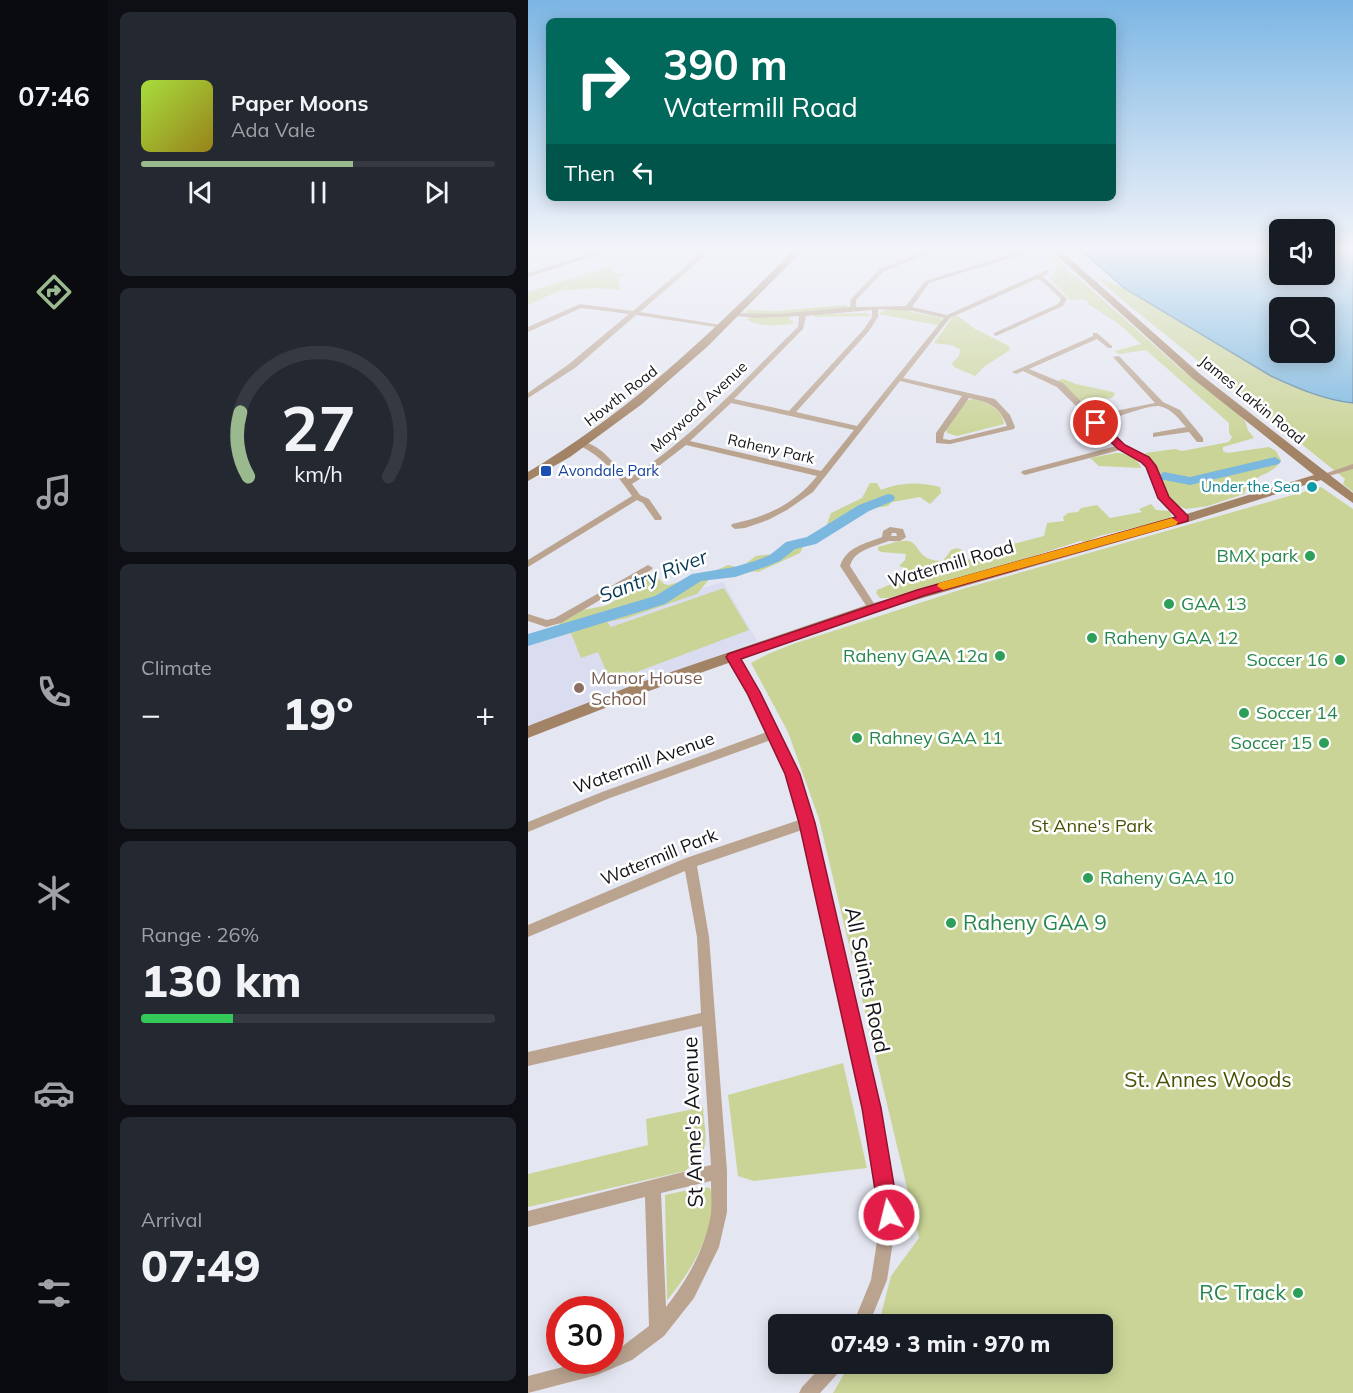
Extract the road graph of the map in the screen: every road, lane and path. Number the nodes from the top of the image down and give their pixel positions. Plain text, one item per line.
1 (563, 314) edge
2 (636, 314) joint
3 (734, 314) joint
4 (812, 314) edge
5 (875, 314) edge
6 (935, 314) edge
7 (954, 314) edge
8 (1041, 314) edge
9 (1127, 314) edge
10 (802, 315) junction
11 (948, 317) junction
12 (721, 327) junction
13 (528, 330) edge
14 (996, 334) dead end
15 (1110, 347) dead end
16 (1117, 357) dead end
17 (899, 379) junction
18 (530, 393) edge
19 (967, 395) junction
20 (729, 400) junction
21 (1160, 404) junction
22 (791, 413) junction
23 (1096, 423) junction
24 (860, 429) junction
25 (1190, 429) junction
26 (1156, 435) dead end
27 (1200, 440) dead end
28 (683, 442) junction
29 (583, 444) junction
30 (1121, 447) junction
31 (1353, 466) edge
32 (1025, 473) dead end
33 (821, 474) junction
34 (1322, 476) junction
35 (528, 477) edge
36 (627, 483) junction
37 (637, 497) junction
38 (1353, 499) edge
39 (658, 518) dead end
40 (1184, 519) junction
41 (735, 526) dead end
42 (887, 538) dead end
43 (528, 564) edge
44 (648, 568) dead end
45 (872, 608) junction
46 (528, 617) edge
47 (732, 657) junction
48 (528, 732) edge
49 (774, 734) junction
50 (807, 823) junction
51 (528, 827) edge
52 (690, 862) junction
53 (528, 931) edge
54 (709, 1018) junction
55 (528, 1059) edge
56 (719, 1172) junction
57 (653, 1189) junction
58 (528, 1219) edge
59 (865, 1314) edge
60 (658, 1330) junction
61 (825, 1374) edge
62 (528, 1385) edge
63 (808, 1393) edge

1 - 13 street
2 - 12 street
2 - 18 street
3 - 10 street
3 - 12 main road, Howth Road
4 - 10 street
5 - 22 street
6 - 11 street
7 - 11 street
8 - 14 street
9 - 34 main road, James Larkin Road
10 - 20 street, Maywood Avenue
11 - 17 street
12 - 29 main road, Howth Road
15 - 23 street
16 - 21 street
17 - 19 street
17 - 24 street
19 - 19 street
20 - 22 street
20 - 28 street, Maywood Avenue
21 - 23 street
21 - 25 street
22 - 24 street
23 - 30 street
24 - 33 street
25 - 26 street
25 - 27 street
28 - 33 street, Raheny Park
28 - 36 street, Maywood Avenue
29 - 35 main road, Howth Road
29 - 36 street
30 - 32 street
30 - 40 street
31 - 34 street
33 - 41 street, Raheny Park
34 - 38 main road, James Larkin Road
34 - 40 main road, Watermill Road
36 - 37 street
37 - 39 street
37 - 43 street
40 - 45 main road, Watermill Road
42 - 45 street
44 - 46 street
45 - 47 main road, Watermill Road
47 - 48 main road, Watermill Road
47 - 49 street, All Saints Road
49 - 50 street, All Saints Road
49 - 51 street, Watermill Avenue
50 - 52 street, Watermill Park
50 - 59 street, All Saints Road
52 - 53 street, Watermill Park
52 - 54 street, St Anne's Avenue
54 - 55 street
54 - 56 street, St Anne's Avenue
56 - 57 street
56 - 60 street, St Anne's Avenue
57 - 58 street
57 - 60 street
60 - 62 street, St Anne's Avenue
61 - 63 street

